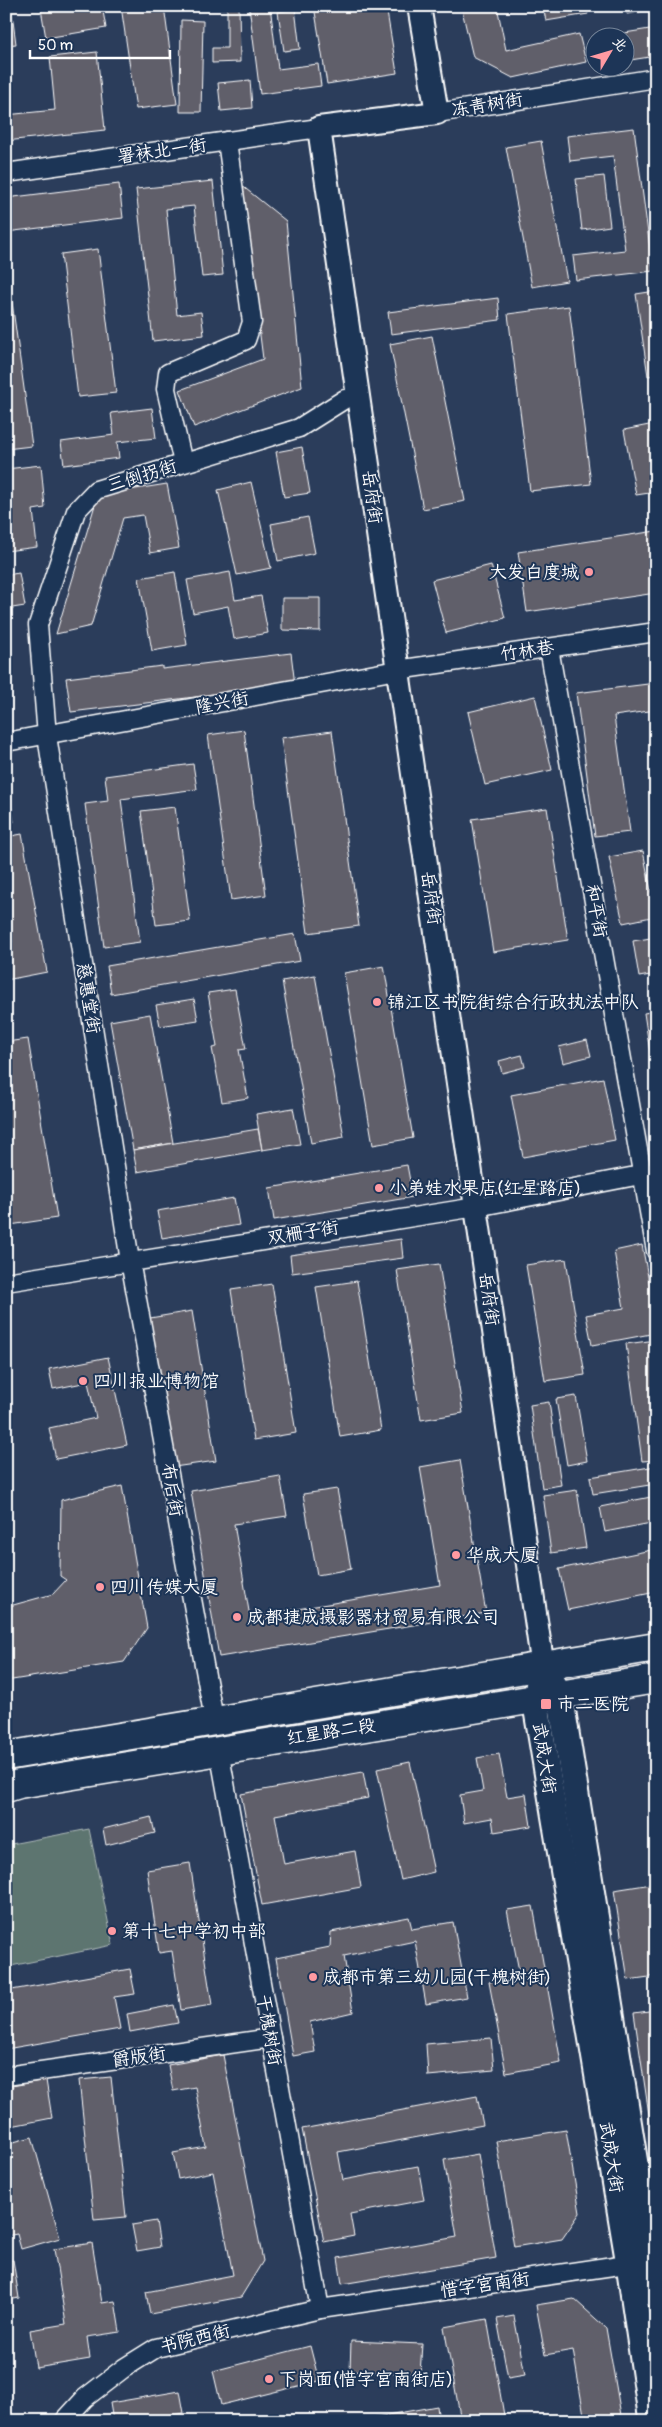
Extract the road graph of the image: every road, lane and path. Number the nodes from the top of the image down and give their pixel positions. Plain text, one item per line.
1 (419, 6) edge
2 (656, 78) edge
3 (437, 112) junction
4 (319, 128) junction
5 (226, 142) junction
6 (6, 173) edge
7 (345, 399) dead end
8 (183, 464) junction
9 (656, 632) edge
10 (549, 648) junction
11 (398, 670) junction
12 (46, 736) junction
13 (6, 742) edge
14 (649, 1174) edge
15 (476, 1206) junction
16 (656, 1251) edge
17 (130, 1261) junction
18 (6, 1282) edge
19 (656, 1647) edge
20 (543, 1668) junction
21 (656, 1679) edge
22 (547, 1697) junction
23 (214, 1719) junction
24 (219, 1750) junction
25 (6, 1756) edge
26 (10, 1786) edge
27 (271, 2038) junction
28 (6, 2076) edge
29 (645, 2262) edge
30 (656, 2296) edge
31 (320, 2309) junction
32 (64, 2421) edge
33 (652, 2421) edge

1 - 3 street
2 - 3 street, 冻青树街
3 - 4 street, 冻青树街
4 - 5 street, 署袜北一街
4 - 11 street, 岳府街
5 - 6 street, 署袜北一街
5 - 8 street
7 - 8 street, 三倒拐街
8 - 12 street, 三倒拐街
9 - 10 street, 竹林巷
10 - 11 street, 竹林巷
10 - 14 street, 和平街
11 - 12 street, 隆兴街
11 - 15 street, 岳府街
12 - 13 street, 隆兴街
12 - 17 street, 慈惠堂街
14 - 15 street, 双栅子街
14 - 16 street, 和平街
15 - 17 street, 双栅子街
15 - 20 street, 岳府街
17 - 18 street, 双栅子街
17 - 23 street, 布后街
19 - 20 main road, 红星路二段
20 - 22 main road, 武成大街
20 - 23 main road, 红星路二段
21 - 22 main road, 红星路二段
22 - 24 main road, 红星路二段
22 - 29 main road, 武成大街
23 - 25 main road, 红星路二段
24 - 26 main road, 红星路二段
24 - 27 street, 干槐树街
27 - 28 street, 爵版街
27 - 31 street, 干槐树街
29 - 30 main road, 武成大街
29 - 31 street, 惜字宫南街
29 - 33 main road, 武成大街
31 - 32 street, 书院西街

